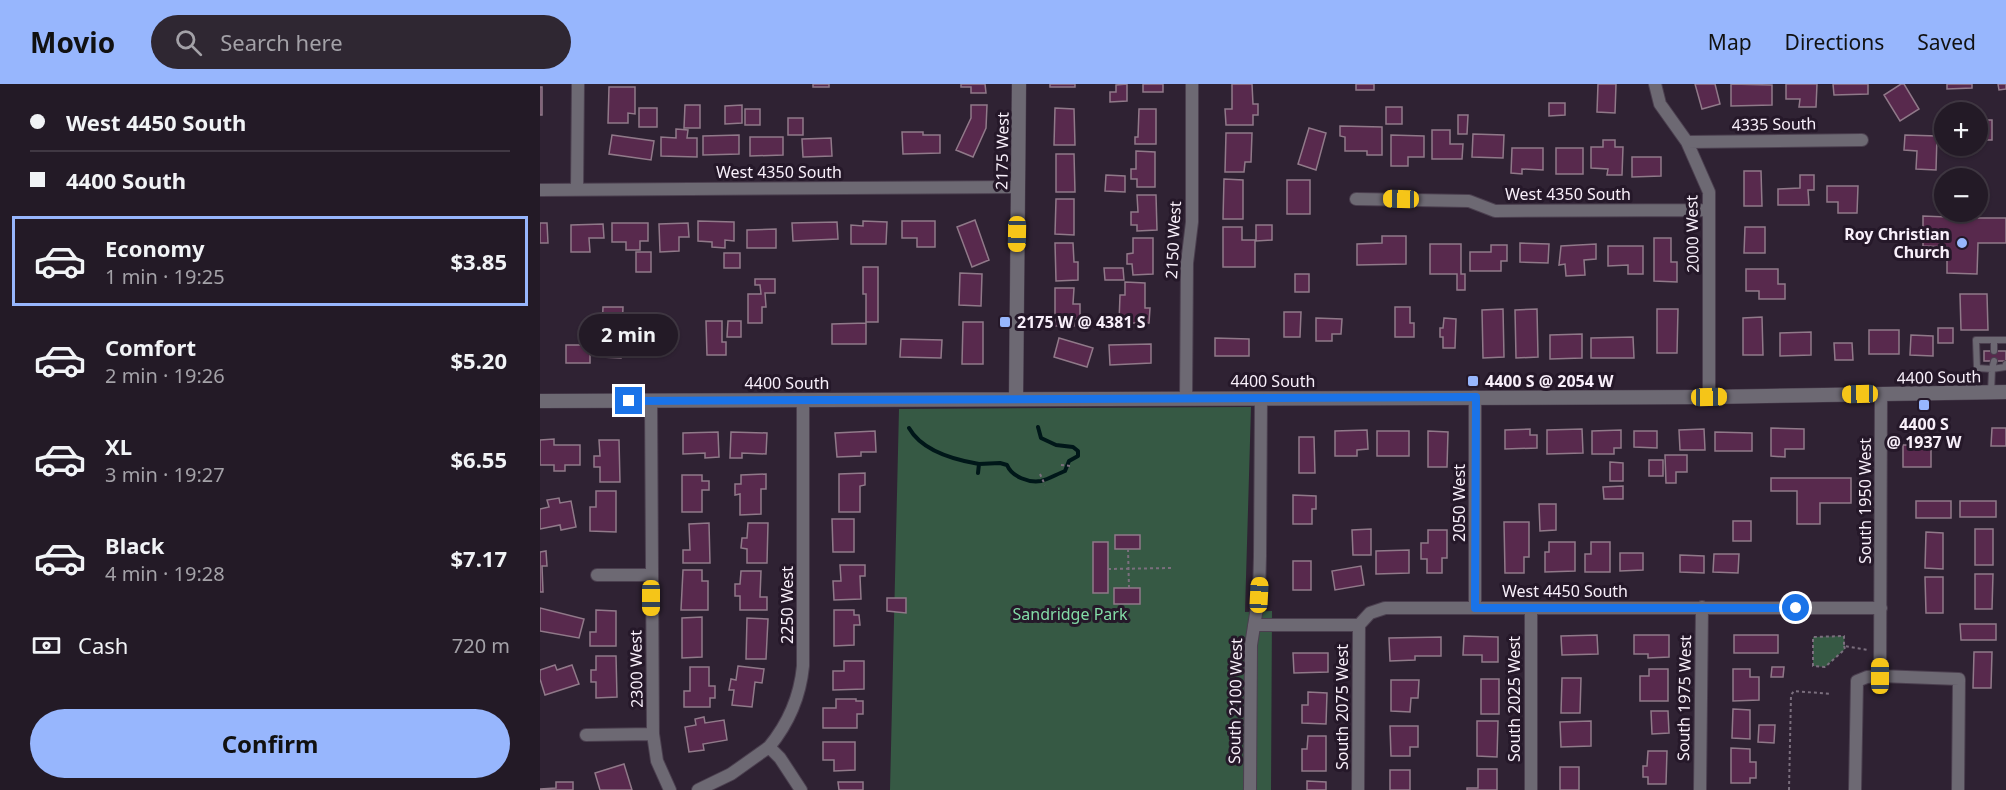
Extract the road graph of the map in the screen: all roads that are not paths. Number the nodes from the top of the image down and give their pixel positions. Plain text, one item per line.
1 (578, 84) edge
2 (1019, 84) edge
3 (1192, 84) edge
4 (1654, 84) edge
5 (1862, 140) dead end
6 (1687, 142) junction
7 (1018, 187) junction
8 (540, 190) edge
9 (577, 190) junction
10 (1356, 199) dead end
11 (1709, 210) junction
12 (1994, 340) junction
13 (2006, 340) edge
14 (1994, 351) dead end
15 (1994, 361) dead end
16 (2006, 364) edge
17 (1992, 369) junction
18 (2006, 392) edge
19 (1991, 393) junction
20 (1881, 394) junction
21 (1476, 397) junction
22 (1709, 397) junction
23 (1186, 398) junction
24 (1261, 398) junction
25 (1016, 399) junction
26 (803, 400) junction
27 (540, 401) edge
28 (651, 401) junction
29 (597, 575) dead end
30 (651, 575) junction
31 (1702, 607) junction
32 (1475, 608) junction
33 (1531, 608) junction
34 (1881, 608) junction
35 (1254, 625) junction
36 (1359, 625) junction
37 (1880, 676) junction
38 (653, 734) junction
39 (586, 735) dead end
40 (769, 747) junction
41 (670, 790) edge
42 (698, 790) edge
43 (801, 790) edge
44 (1250, 790) edge
45 (1358, 790) edge
46 (1530, 790) edge
47 (1700, 790) edge
48 (1855, 790) edge
49 (1958, 790) edge

1 - 9 street
2 - 7 street, 2175 West
3 - 23 street, 2150 West
4 - 6 street, 2000 West
5 - 6 street, 4335 South
6 - 11 street, 2000 West
7 - 9 street, West 4350 South
7 - 25 street, 2175 West
8 - 9 street, West 4350 South
10 - 11 street, West 4350 South
11 - 22 street, 2000 West
12 - 13 lane
12 - 14 lane
12 - 17 lane
15 - 17 lane
16 - 17 lane
17 - 19 lane
18 - 19 street, 4400 South
19 - 20 street, 4400 South
20 - 22 street, 4400 South
20 - 34 street, South 1950 West
21 - 22 street, 4400 South
21 - 24 street, 4400 South
21 - 32 street, 2050 West
23 - 24 street, 4400 South
23 - 25 street, 4400 South
24 - 35 street, South 2100 West
25 - 26 street, 4400 South
26 - 28 street, 4400 South
26 - 40 street, 2250 West
27 - 28 street, 4400 South
28 - 30 street, 2300 West
29 - 30 street
30 - 38 street, 2300 West
31 - 33 street, West 4450 South
31 - 34 street, West 4450 South
31 - 47 street, South 1975 West
32 - 33 street, West 4450 South
32 - 36 street, West 4450 South
33 - 46 street, South 2025 West
34 - 37 street, South 1950 West
35 - 36 street
35 - 44 street, South 2100 West
36 - 45 street, South 2075 West
37 - 48 street
37 - 49 street
38 - 39 street
38 - 41 street, 2300 West
40 - 42 street
40 - 43 street

